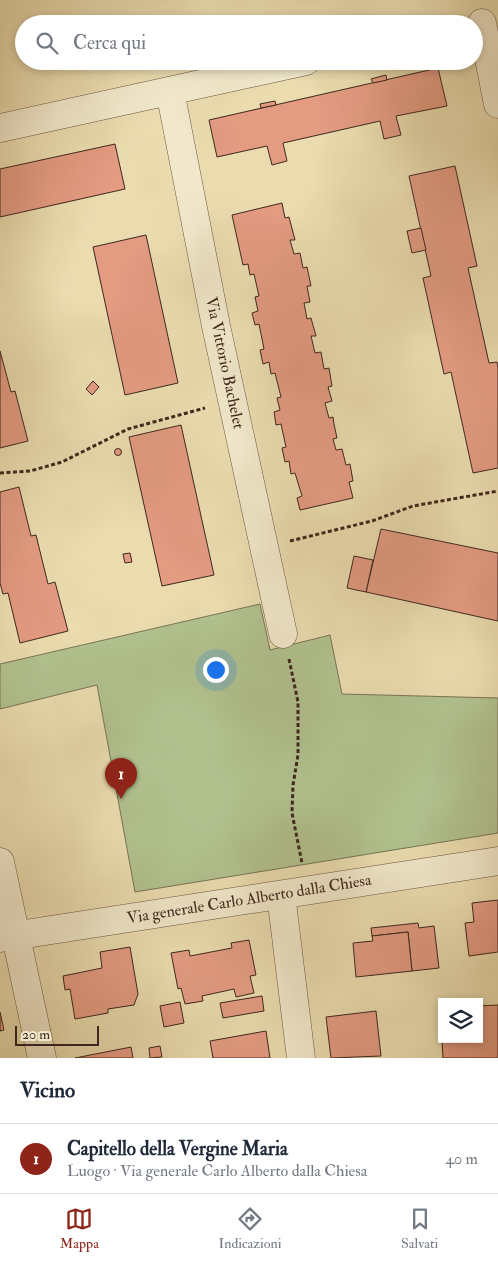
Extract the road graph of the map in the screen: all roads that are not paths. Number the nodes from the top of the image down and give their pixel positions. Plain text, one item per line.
1 (485, 23) edge
2 (265, 70) edge
3 (170, 91) junction
4 (498, 104) edge
5 (0, 128) edge
6 (283, 634) road end
7 (498, 861) edge
8 (0, 862) edge
9 (281, 895) junction
10 (7, 937) edge
11 (42, 1058) edge
12 (301, 1058) edge

1 - 4 street
2 - 3 street
3 - 5 street
3 - 6 street, Via Vittorio Bachelet
7 - 9 street, Via generale Carlo Alberto dalla Chiesa
8 - 10 street
9 - 10 street, Via generale Carlo Alberto dalla Chiesa
9 - 12 street
10 - 11 street

